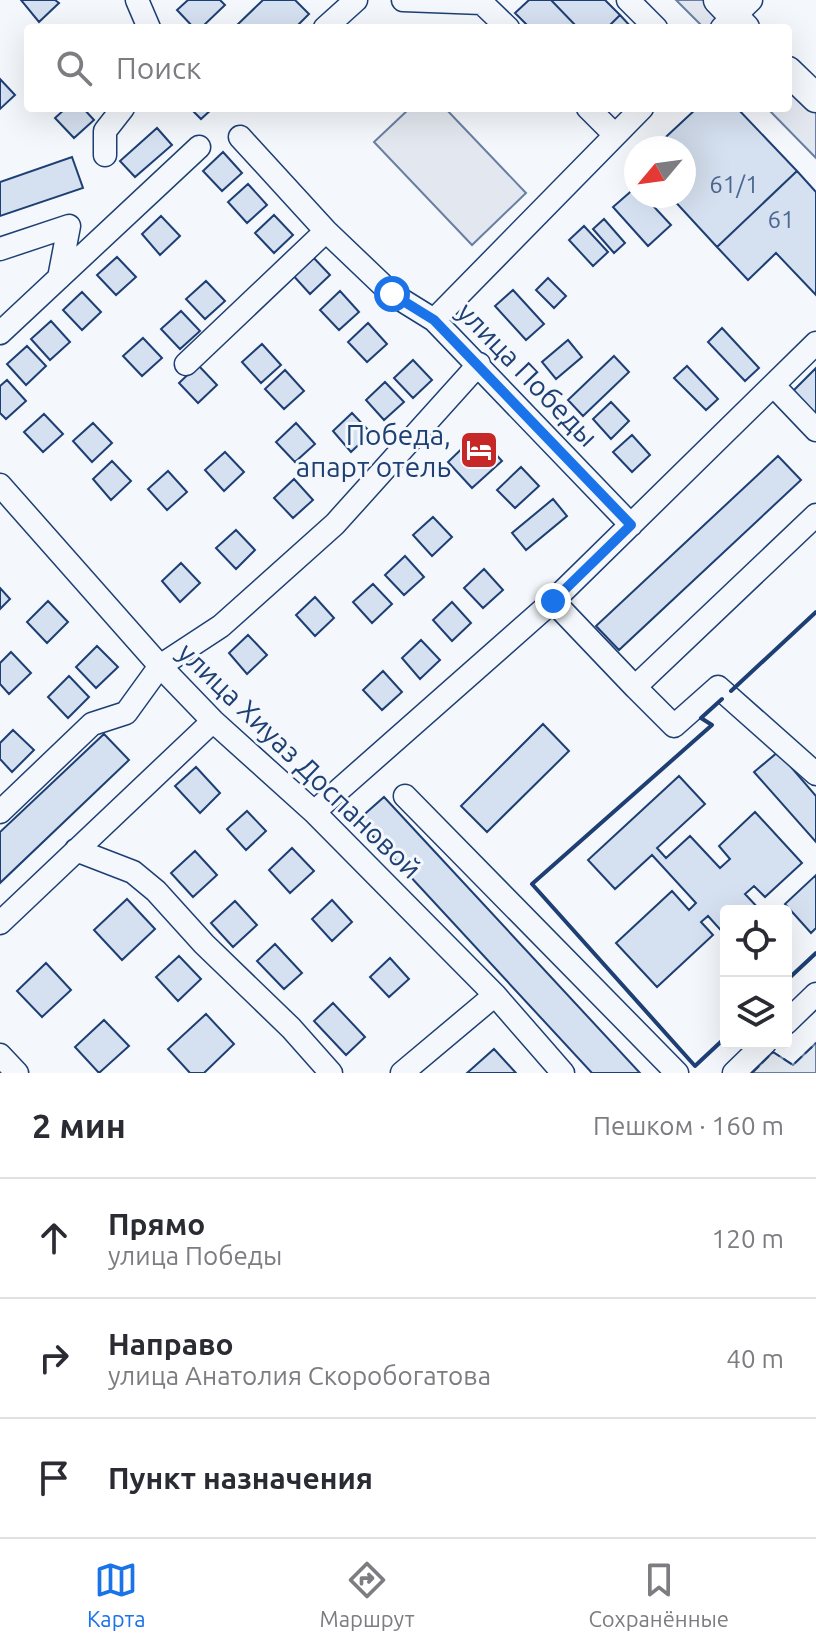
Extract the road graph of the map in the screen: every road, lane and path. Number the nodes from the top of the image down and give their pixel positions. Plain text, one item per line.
1 (137, 0) edge
2 (356, 0) edge
3 (403, 0) edge
4 (628, 0) edge
5 (147, 24) edge
6 (329, 24) edge
7 (504, 24) edge
8 (652, 24) edge
9 (792, 75) edge
10 (816, 98) edge
11 (120, 112) edge
12 (592, 112) edge
13 (638, 112) edge
14 (615, 135) junction
15 (240, 137) dead end
16 (199, 147) dead end
17 (105, 155) dead end
18 (326, 231) junction
19 (0, 249) edge
20 (59, 278) junction
21 (434, 320) junction
22 (0, 333) edge
23 (816, 343) edge
24 (186, 364) dead end
25 (479, 364) junction
26 (774, 386) junction
27 (816, 430) edge
28 (0, 485) edge
29 (816, 515) edge
30 (631, 525) junction
31 (553, 601) junction
32 (160, 666) junction
33 (635, 687) junction
34 (213, 721) junction
35 (816, 774) edge
36 (405, 796) dead end
37 (0, 812) edge
38 (314, 812) junction
39 (76, 850) junction
40 (0, 923) edge
41 (816, 994) edge
42 (495, 995) junction
43 (792, 1017) edge
44 (759, 1049) edge
45 (0, 1055) edge
46 (17, 1073) edge
47 (331, 1073) edge
48 (402, 1073) edge
49 (563, 1073) edge
50 (677, 1073) edge
51 (734, 1073) edge

1 - 5 street
2 - 6 street
3 - 7 street
4 - 8 street
9 - 10 main road
11 - 17 street
12 - 14 street
13 - 14 street
14 - 21 street
15 - 18 street, улица Победы
16 - 20 street
18 - 21 street, улица Победы
18 - 24 street
19 - 20 street
20 - 22 street
21 - 25 street, улица Победы
23 - 26 street
25 - 30 street, улица Победы
25 - 32 street
26 - 27 street
26 - 30 street
28 - 32 street, улица Хиуаз Доспановой
29 - 33 street
30 - 31 street
31 - 33 street
31 - 38 street
32 - 34 street, улица Хиуаз Доспановой
32 - 37 street
33 - 35 street
34 - 38 street, улица Хиуаз Доспановой
34 - 39 street
36 - 50 street
38 - 42 street, улица Хиуаз Доспановой
39 - 40 street
39 - 47 street
41 - 43 street
42 - 48 street
42 - 49 street, улица Хиуаз Доспановой
44 - 51 street
45 - 46 street

